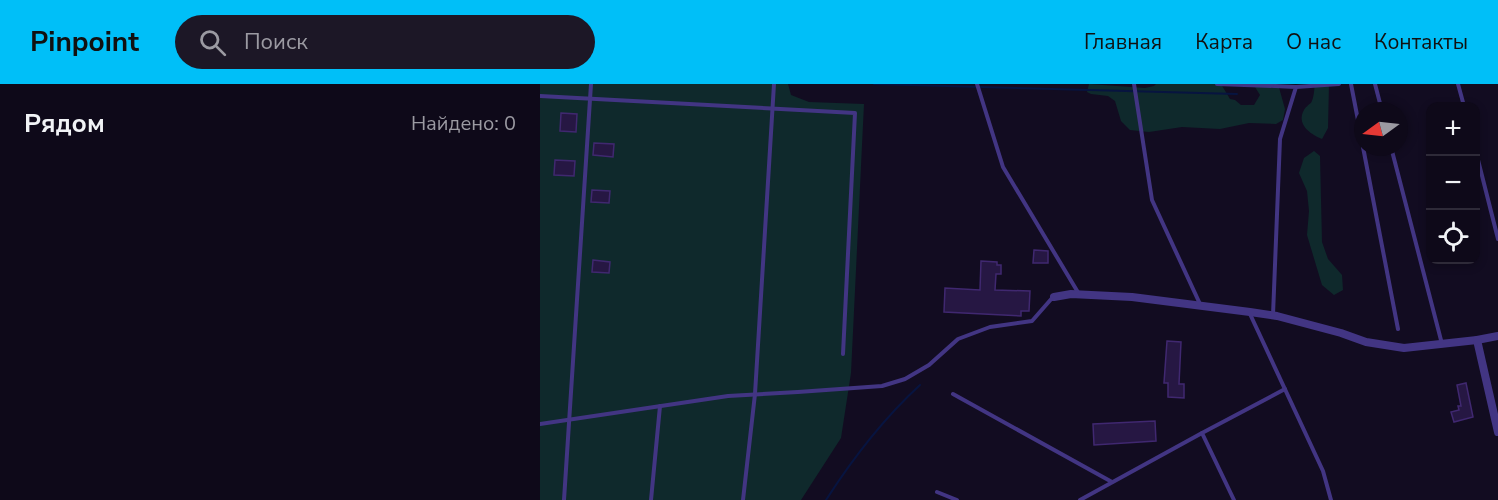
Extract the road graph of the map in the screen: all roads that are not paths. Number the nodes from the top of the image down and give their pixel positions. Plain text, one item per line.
1 (591, 84) edge
2 (774, 84) edge
3 (977, 84) edge
4 (1134, 84) edge
5 (1217, 84) edge
6 (1339, 84) edge
7 (1351, 84) edge
8 (1375, 84) edge
9 (1458, 84) edge
10 (1274, 85) edge
11 (1296, 87) junction
12 (540, 96) edge
13 (590, 99) junction
14 (1354, 102) edge
15 (1380, 102) edge
16 (1463, 102) edge
17 (771, 108) junction
18 (1365, 156) edge
19 (1393, 156) edge
20 (1477, 156) edge
21 (1498, 239) edge
22 (1079, 295) junction
23 (1054, 297) joint
24 (1201, 305) junction
25 (1250, 312) junction
26 (1273, 316) junction
27 (1398, 329) dead end
28 (1498, 336) edge
29 (1476, 340) junction
30 (1442, 344) junction
31 (843, 354) dead end
32 (1285, 389) junction
33 (755, 394) junction
34 (953, 394) dead end
35 (660, 406) junction
36 (569, 420) junction
37 (540, 424) edge
38 (1498, 432) edge
39 (1202, 433) junction
40 (1113, 482) junction
41 (938, 492) dead end
42 (564, 500) edge
43 (651, 500) edge
44 (743, 500) edge
45 (957, 500) edge
46 (1080, 500) edge
47 (1234, 500) edge
48 (1331, 500) edge

1 - 13 lane
2 - 17 lane
3 - 22 lane
4 - 24 lane
5 - 10 lane
6 - 11 lane
7 - 14 lane
8 - 15 lane
9 - 16 lane
10 - 11 lane
11 - 26 lane
12 - 13 lane
13 - 17 lane
13 - 36 lane
17 - 31 lane
17 - 33 lane
18 - 27 lane
19 - 30 lane
20 - 21 lane
22 - 23 street
22 - 24 street
23 - 33 lane
24 - 25 street
25 - 26 street
25 - 32 lane
26 - 30 street
28 - 29 street
29 - 30 street
29 - 38 street
32 - 39 lane
32 - 48 lane
33 - 35 lane
33 - 44 lane
34 - 40 lane
35 - 36 lane
35 - 43 lane
36 - 37 lane
36 - 42 lane
39 - 40 lane
39 - 47 lane
40 - 46 lane
41 - 45 lane

